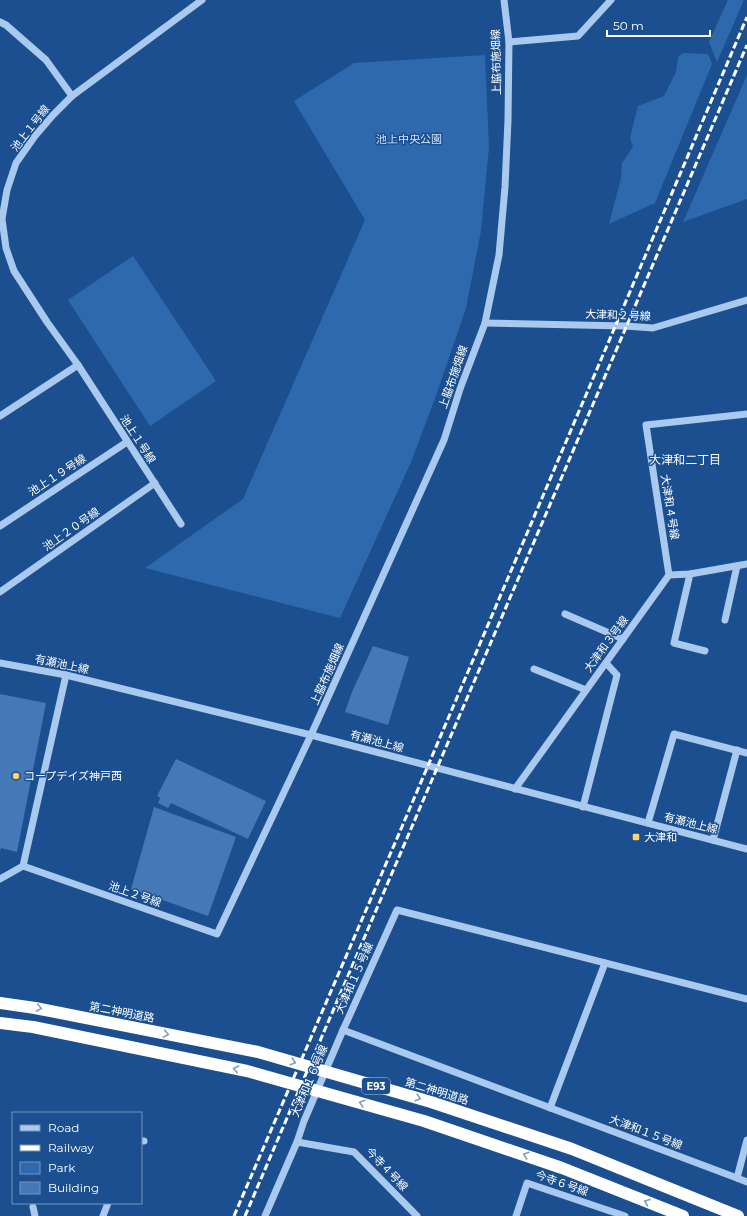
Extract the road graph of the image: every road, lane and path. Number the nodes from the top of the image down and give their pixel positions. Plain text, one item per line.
1 (202, 0) edge
2 (504, 0) edge
3 (612, 0) edge
4 (0, 22) edge
5 (509, 42) junction
6 (72, 96) junction
7 (1, 219) edge
8 (747, 300) edge
9 (485, 323) junction
10 (78, 366) junction
11 (747, 414) edge
12 (0, 416) edge
13 (127, 442) junction
14 (155, 483) junction
15 (181, 524) dead end
16 (0, 526) edge
17 (747, 564) edge
18 (737, 566) junction
19 (690, 574) junction
20 (669, 575) junction
21 (0, 592) edge
22 (565, 614) dead end
23 (725, 620) dead end
24 (623, 639) junction
25 (705, 651) dead end
26 (0, 663) edge
27 (606, 663) junction
28 (534, 669) dead end
29 (66, 675) junction
30 (586, 690) junction
31 (311, 735) junction
32 (737, 750) junction
33 (747, 753) edge
34 (515, 789) junction
35 (583, 807) junction
36 (648, 823) junction
37 (713, 840) junction
38 (747, 849) edge
39 (24, 866) junction
40 (0, 879) edge
41 (604, 963) junction
42 (747, 999) edge
43 (0, 1003) edge
44 (0, 1022) edge
45 (343, 1030) junction
46 (550, 1108) junction
47 (747, 1140) edge
48 (297, 1142) junction
49 (738, 1178) junction
50 (747, 1182) edge
51 (108, 1204) edge
52 (33, 1207) dead end
53 (35, 1216) edge
54 (103, 1216) edge
55 (265, 1216) edge
56 (417, 1216) edge
57 (516, 1216) edge
58 (625, 1216) edge
59 (683, 1216) edge
60 (738, 1216) edge

1 - 6 street, 池上１号線
2 - 5 street, 上脇布施畑線
3 - 5 street
4 - 6 street
5 - 9 street, 上脇布施畑線
6 - 7 street, 池上１号線
7 - 10 street, 池上１号線
8 - 9 street, 大津和２号線
9 - 31 street, 上脇布施畑線
10 - 12 street
10 - 13 street, 池上１号線
11 - 20 street, 大津和４号線
13 - 14 street, 池上１号線
13 - 16 street, 池上１９号線
14 - 15 street, 池上１号線
14 - 21 street, 池上２０号線
17 - 18 street
18 - 19 street
18 - 23 street
19 - 20 street
19 - 25 street
20 - 24 street, 大津和３号線
22 - 24 street
24 - 27 street, 大津和３号線
26 - 29 street, 有瀬池上線
27 - 30 street, 大津和３号線
27 - 35 street
28 - 30 street
29 - 31 street, 有瀬池上線
29 - 39 street
30 - 34 street, 大津和３号線
31 - 34 street, 有瀬池上線
31 - 39 street, 池上２号線
32 - 33 street
32 - 36 street
32 - 37 street
34 - 35 street, 有瀬池上線
35 - 36 street, 有瀬池上線
36 - 37 street, 有瀬池上線
37 - 38 street, 有瀬池上線
39 - 40 street
41 - 42 street, 大津和１５号線
41 - 45 street, 大津和１５号線
41 - 46 street
43 -> 60 highway, 第二神明道路 / E93
59 -> 44 highway, E93
45 - 46 street, 大津和１５号線
45 - 48 street, 大津和１６号線
46 - 49 street, 大津和１５号線
47 - 49 street
48 - 55 street
48 - 56 street, 今寺４号線
49 - 50 street, 大津和１５号線
51 - 54 street
52 - 53 street
57 - 58 street, 今寺６号線

